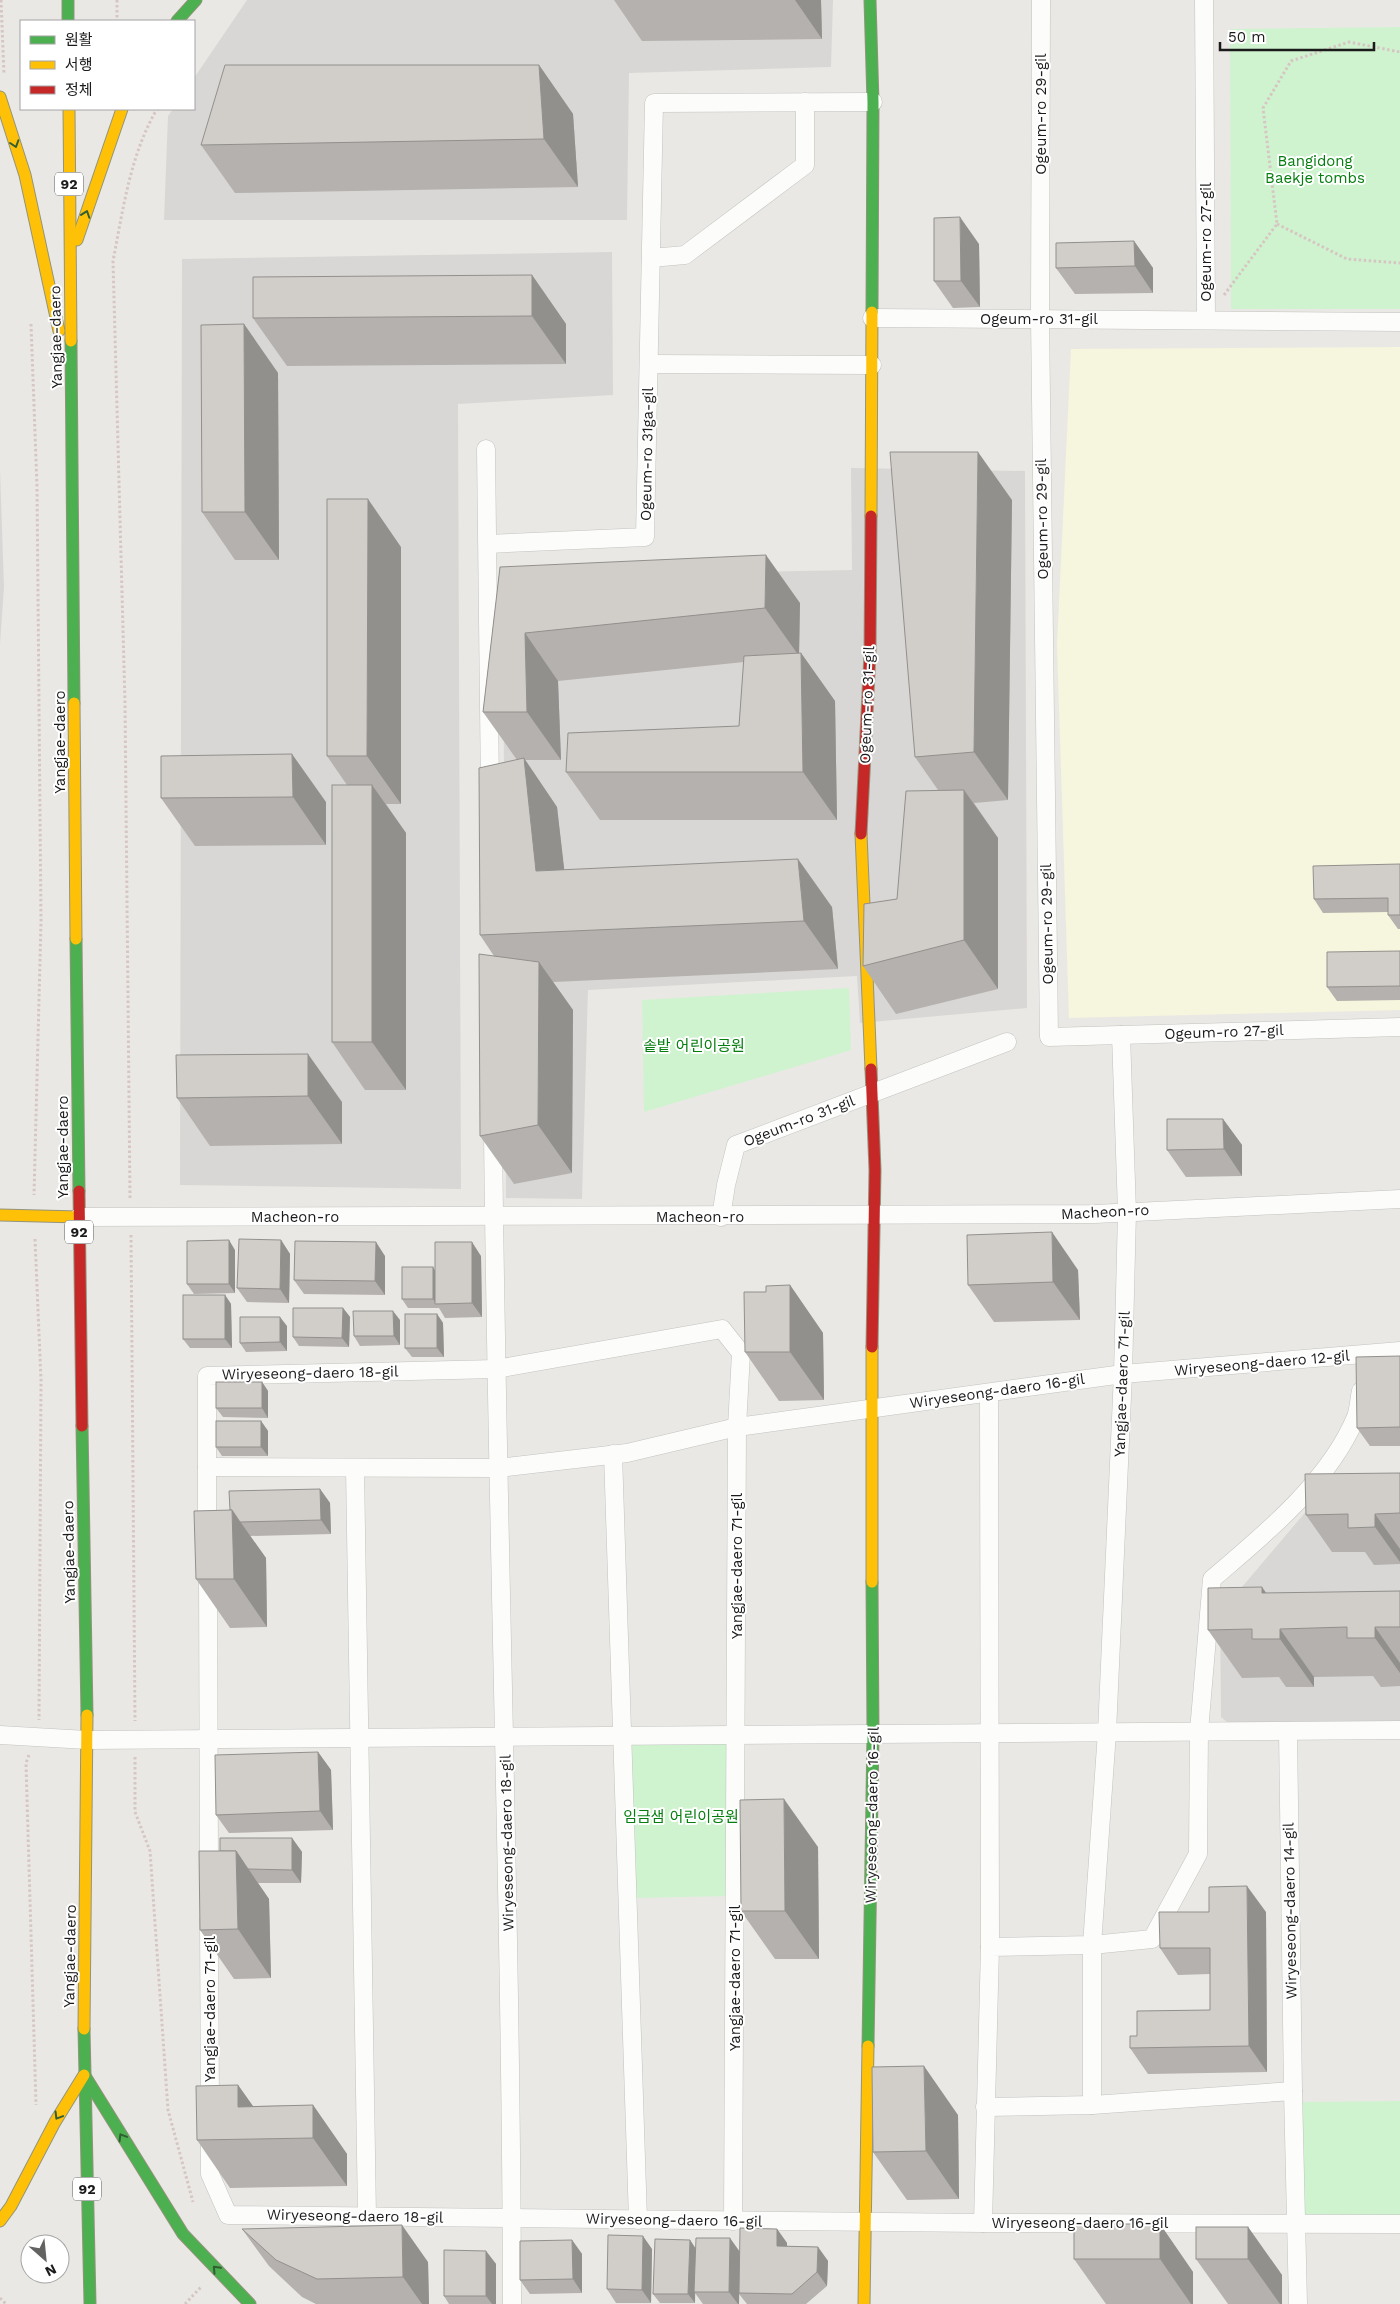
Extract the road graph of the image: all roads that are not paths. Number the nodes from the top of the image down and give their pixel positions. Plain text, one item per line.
1 (68, 0) edge
2 (196, 0) edge
3 (870, 0) edge
4 (1042, 0) edge
5 (1204, 0) edge
6 (68, 20) edge
7 (178, 20) edge
8 (0, 97) edge
9 (805, 102) junction
10 (873, 102) junction
11 (69, 110) edge
12 (122, 110) edge
13 (651, 258) junction
14 (70, 260) junction
15 (872, 318) junction
16 (1040, 318) junction
17 (1206, 320) junction
18 (1400, 322) edge
19 (649, 364) junction
20 (872, 365) junction
21 (72, 390) junction
22 (486, 449) dead end
23 (488, 544) junction
24 (490, 806) edge
25 (1400, 1027) edge
26 (1121, 1035) junction
27 (1049, 1038) joint
28 (1007, 1042) dead end
29 (873, 1093) junction
30 (493, 1119) edge
31 (1400, 1199) edge
32 (1127, 1212) junction
33 (0, 1215) edge
34 (494, 1216) junction
35 (721, 1216) junction
36 (78, 1217) junction
37 (873, 1217) junction
38 (1400, 1351) edge
39 (1367, 1353) junction
40 (496, 1369) junction
41 (1123, 1374) junction
42 (989, 1392) junction
43 (871, 1408) junction
44 (738, 1427) junction
45 (613, 1454) junction
46 (207, 1468) junction
47 (355, 1468) junction
48 (498, 1468) junction
49 (1288, 1730) junction
50 (1400, 1730) edge
51 (1199, 1731) junction
52 (1107, 1732) junction
53 (989, 1733) junction
54 (873, 1734) junction
55 (0, 1735) edge
56 (736, 1735) junction
57 (505, 1736) junction
58 (622, 1736) junction
59 (359, 1738) junction
60 (209, 1739) junction
61 (88, 1740) junction
62 (209, 1887) edge
63 (209, 1907) edge
64 (1092, 1945) junction
65 (990, 1947) junction
66 (84, 2075) junction
67 (1293, 2091) junction
68 (1092, 2105) junction
69 (985, 2107) junction
70 (228, 2215) joint
71 (367, 2216) junction
72 (512, 2218) junction
73 (638, 2220) junction
74 (0, 2221) edge
75 (733, 2221) junction
76 (865, 2221) junction
77 (983, 2222) junction
78 (1295, 2224) junction
79 (1400, 2224) edge
80 (90, 2304) edge
81 (250, 2304) edge
82 (512, 2304) edge
83 (864, 2304) edge
84 (1298, 2304) edge

1 - 6 main road
2 - 7 main road
3 - 10 main road, Ogeum-ro 31-gil
4 - 16 street, Ogeum-ro 29-gil
5 - 17 street, Ogeum-ro 27-gil
8 -> 21 main road
9 - 10 street, Ogeum-ro 31ga-gil
9 - 13 street
9 - 13 street, Ogeum-ro 31ga-gil
10 - 15 main road, Ogeum-ro 31-gil
11 - 14 main road, Yangjae-daero / 92
14 -> 12 main road
13 - 19 street, Ogeum-ro 31ga-gil
14 - 21 main road, Yangjae-daero / 92
15 - 16 street, Ogeum-ro 31-gil
15 - 20 main road, Ogeum-ro 31-gil
16 - 17 street, Ogeum-ro 31-gil
16 - 27 street, Ogeum-ro 29-gil
17 - 18 street, Ogeum-ro 27-gil
19 - 20 street
19 - 23 street, Ogeum-ro 31ga-gil
20 - 29 main road, Ogeum-ro 31-gil
21 - 36 main road, Yangjae-daero / 92
22 - 23 street
23 - 24 street
25 - 26 street, Ogeum-ro 27-gil
26 - 27 street, Ogeum-ro 27-gil
26 - 32 street, Yangjae-daero 71-gil
28 - 29 street, Ogeum-ro 31-gil
29 - 35 street, Ogeum-ro 31-gil
29 - 37 main road, Ogeum-ro 31-gil
30 - 34 street
31 - 32 street, Macheon-ro
32 - 37 street, Macheon-ro
32 - 41 street, Yangjae-daero 71-gil
33 - 36 main road, Macheon-ro
34 - 35 street, Macheon-ro
34 - 36 street, Macheon-ro
34 - 40 street, Wiryeseong-daero 18-gil
35 - 37 street, Macheon-ro
36 - 61 main road, Yangjae-daero / 92
37 - 43 main road, Wiryeseong-daero 16-gil
38 - 39 street, Wiryeseong-daero 12-gil
39 - 41 street, Wiryeseong-daero 12-gil
39 - 51 street
40 - 44 street, Wiryeseong-daero 18-gil
40 - 46 street, Wiryeseong-daero 18-gil
40 - 48 street, Wiryeseong-daero 18-gil
41 - 42 street, Wiryeseong-daero 16-gil
41 - 52 street, Yangjae-daero 71-gil
42 - 43 street, Wiryeseong-daero 16-gil
42 - 53 street
43 - 44 street
43 - 54 main road, Wiryeseong-daero 16-gil
44 - 45 street
44 - 56 street, Yangjae-daero 71-gil
45 - 48 street
45 - 58 street
46 - 47 street
46 - 60 street
47 - 48 street
47 - 59 street
48 - 57 street, Wiryeseong-daero 18-gil
49 - 50 street
49 - 51 street
49 - 67 street, Wiryeseong-daero 14-gil
51 - 52 street
51 - 64 street
52 - 53 street
52 - 64 street, Yangjae-daero 71-gil
53 - 54 street
53 - 65 street
54 - 56 street
54 - 76 main road, Wiryeseong-daero 16-gil
55 - 61 street
56 - 58 street
56 - 75 street, Yangjae-daero 71-gil
57 - 58 street
57 - 59 street
57 - 72 street, Wiryeseong-daero 18-gil
58 - 73 street
59 - 60 street
59 - 71 street
60 - 61 street
60 - 62 street
61 - 66 main road, Yangjae-daero / 92
63 - 70 street, Yangjae-daero 71-gil
64 - 65 street
64 - 68 street
65 - 69 street
66 -> 74 main road
66 - 80 main road, Yangjae-daero / 92
81 -> 66 main road
67 - 68 street
67 - 78 street, Wiryeseong-daero 14-gil
68 - 69 street
69 - 77 street
70 - 71 street, Wiryeseong-daero 18-gil
71 - 72 street, Wiryeseong-daero 18-gil
72 - 73 street, Wiryeseong-daero 16-gil
72 - 82 street, Wiryeseong-daero 18-gil
73 - 75 street, Wiryeseong-daero 16-gil
75 - 76 street, Wiryeseong-daero 16-gil
76 - 77 street, Wiryeseong-daero 16-gil
76 - 83 main road, Wiryeseong-daero 16-gil
77 - 78 street, Wiryeseong-daero 16-gil
78 - 79 street
78 - 84 street, Wiryeseong-daero 14-gil

